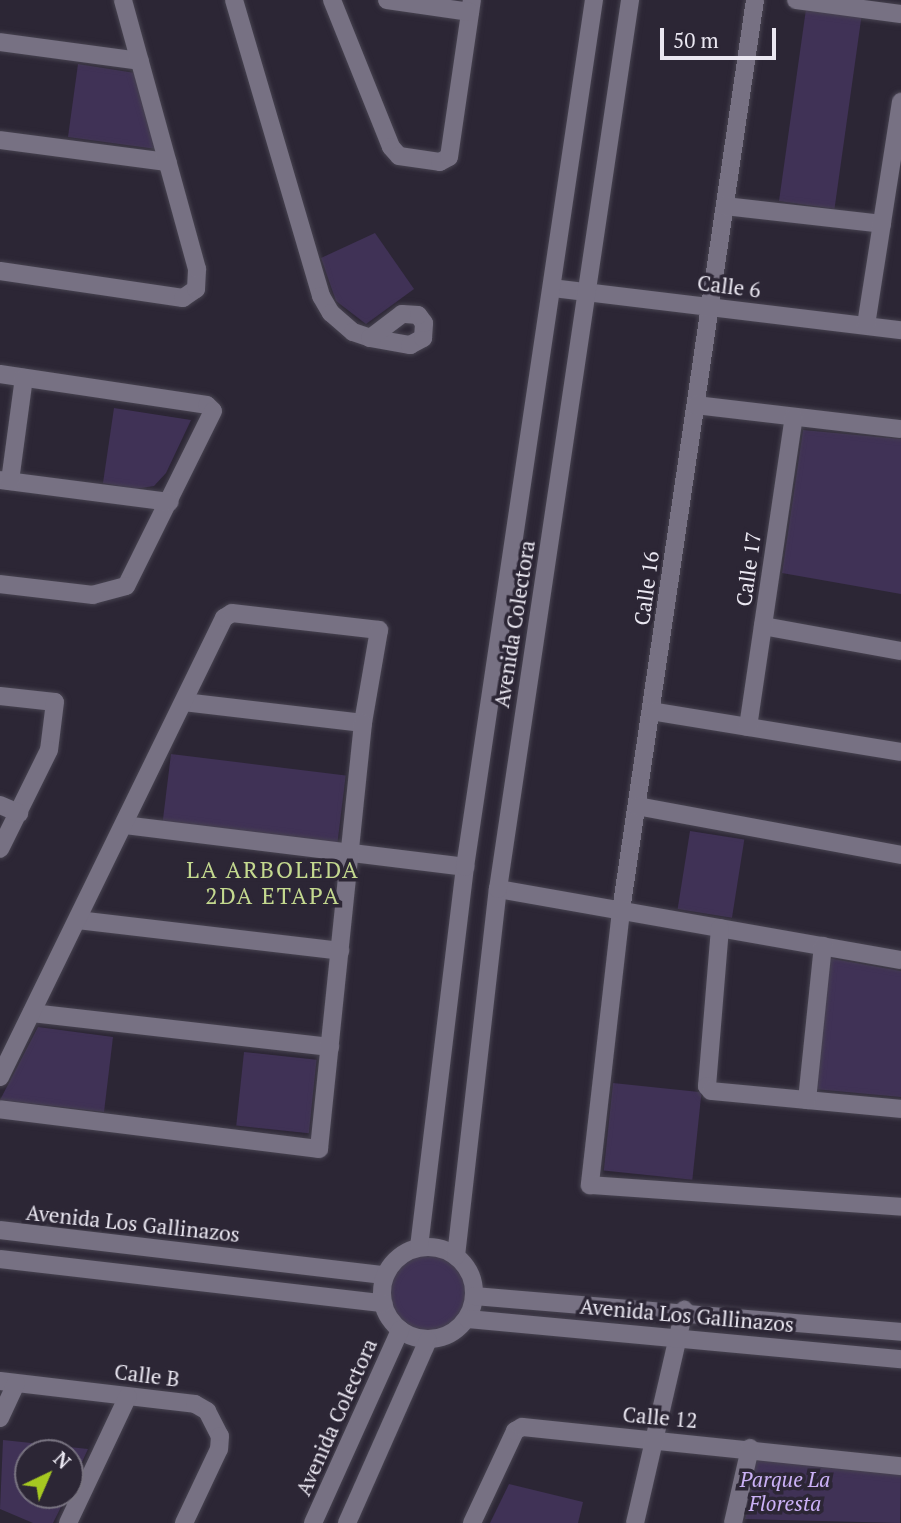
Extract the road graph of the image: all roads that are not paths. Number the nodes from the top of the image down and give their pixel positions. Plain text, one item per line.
1 (123, 0) edge
2 (234, 0) edge
3 (332, 0) edge
4 (387, 0) edge
5 (594, 0) edge
6 (629, 0) edge
7 (755, 0) edge
8 (796, 0) edge
9 (471, 6) edge
10 (901, 14) edge
11 (0, 42) edge
12 (141, 61) junction
13 (901, 103) edge
14 (0, 140) edge
15 (168, 162) junction
16 (725, 206) junction
17 (882, 223) junction
18 (0, 271) edge
19 (552, 288) junction
20 (589, 292) junction
21 (710, 307) junction
22 (866, 325) junction
23 (901, 330) edge
24 (370, 338) dead end
25 (0, 374) edge
26 (24, 378) junction
27 (696, 405) junction
28 (794, 417) junction
29 (901, 429) edge
30 (5, 481) edge
31 (170, 502) junction
32 (0, 584) edge
33 (763, 626) junction
34 (901, 651) edge
35 (0, 696) edge
36 (184, 702) junction
37 (651, 711) junction
38 (363, 723) junction
39 (748, 727) junction
40 (901, 752) edge
41 (0, 805) edge
42 (637, 806) junction
43 (19, 813) junction
44 (124, 825) junction
45 (0, 849) edge
46 (351, 853) junction
47 (901, 855) edge
48 (465, 867) junction
49 (498, 889) junction
50 (621, 911) junction
51 (78, 920) junction
52 (720, 928) junction
53 (823, 946) junction
54 (340, 951) junction
55 (901, 960) edge
56 (32, 1013) junction
57 (330, 1047) junction
58 (0, 1077) edge
59 (807, 1100) junction
60 (0, 1109) edge
61 (901, 1110) edge
62 (901, 1207) edge
63 (0, 1230) edge
64 (419, 1247) junction
65 (456, 1256) junction
66 (0, 1259) edge
67 (385, 1275) junction
68 (474, 1296) junction
69 (383, 1303) junction
70 (684, 1310) junction
71 (468, 1319) junction
72 (400, 1330) junction
73 (901, 1332) edge
74 (679, 1335) junction
75 (428, 1340) junction
76 (898, 1355) edge
77 (8, 1382) edge
78 (128, 1396) junction
79 (0, 1418) edge
80 (655, 1439) junction
81 (750, 1448) junction
82 (901, 1466) edge
83 (68, 1523) edge
84 (184, 1523) edge
85 (313, 1523) edge
86 (347, 1523) edge
87 (472, 1523) edge
88 (635, 1523) edge
89 (733, 1523) edge

1 - 12 street
2 - 24 street
3 - 9 street
4 - 9 street
5 - 19 street, Avenida Colectora
6 - 20 street, Avenida Colectora
7 - 16 street, Calle 16
8 - 10 street
11 - 12 street
12 - 15 street
13 - 17 street
14 - 15 street
15 - 18 street
16 - 17 street
16 - 21 street, Calle 16
17 - 22 street
19 - 20 street, Calle 6
19 - 48 street, Avenida Colectora
20 - 21 street, Calle 6
20 - 49 street, Avenida Colectora
21 - 22 street, Calle 6
21 - 27 street, Calle 16
22 - 23 street, Calle 6
25 - 26 street
26 - 30 street
26 - 31 street
27 - 28 street
27 - 37 street, Calle 16
28 - 29 street
28 - 33 street, Calle 17
30 - 31 street
31 - 32 street
33 - 34 street
33 - 39 street, Calle 17
35 - 43 street
36 - 38 street
36 - 38 street
36 - 44 street
37 - 39 street
37 - 42 street, Calle 16
38 - 46 street
39 - 40 street
41 - 43 street
42 - 47 street
42 - 50 street, Calle 16
43 - 45 street
44 - 46 street
44 - 51 street
46 - 48 street
46 - 54 street
48 - 64 street, Avenida Colectora
49 - 50 street
49 - 65 street, Avenida Colectora
50 - 52 street
50 - 62 street, Calle 16
51 - 54 street
51 - 56 street
52 - 53 street
52 - 59 street
53 - 55 street
53 - 59 street
54 - 57 street
56 - 57 street
56 - 58 street
57 - 60 street
59 - 61 street
63 - 67 street, Avenida Los Gallinazos
64 - 65 street
64 - 67 street
65 - 68 street
66 - 69 street
67 - 69 street
68 - 70 street, Avenida Los Gallinazos
68 - 71 street
69 - 72 street
70 - 73 street, Avenida Los Gallinazos
70 - 74 street
71 - 74 street, Avenida Los Gallinazos
71 - 75 street
72 - 75 street
72 - 85 street, Avenida Colectora
74 - 76 street, Avenida Los Gallinazos
74 - 80 street
75 - 86 street
77 - 78 street, Calle B
77 - 79 street
78 - 83 street
78 - 84 street, Calle B
80 - 81 street, Calle 12
80 - 87 street, Calle 12
80 - 88 street
81 - 82 street, Calle 12
81 - 89 street

